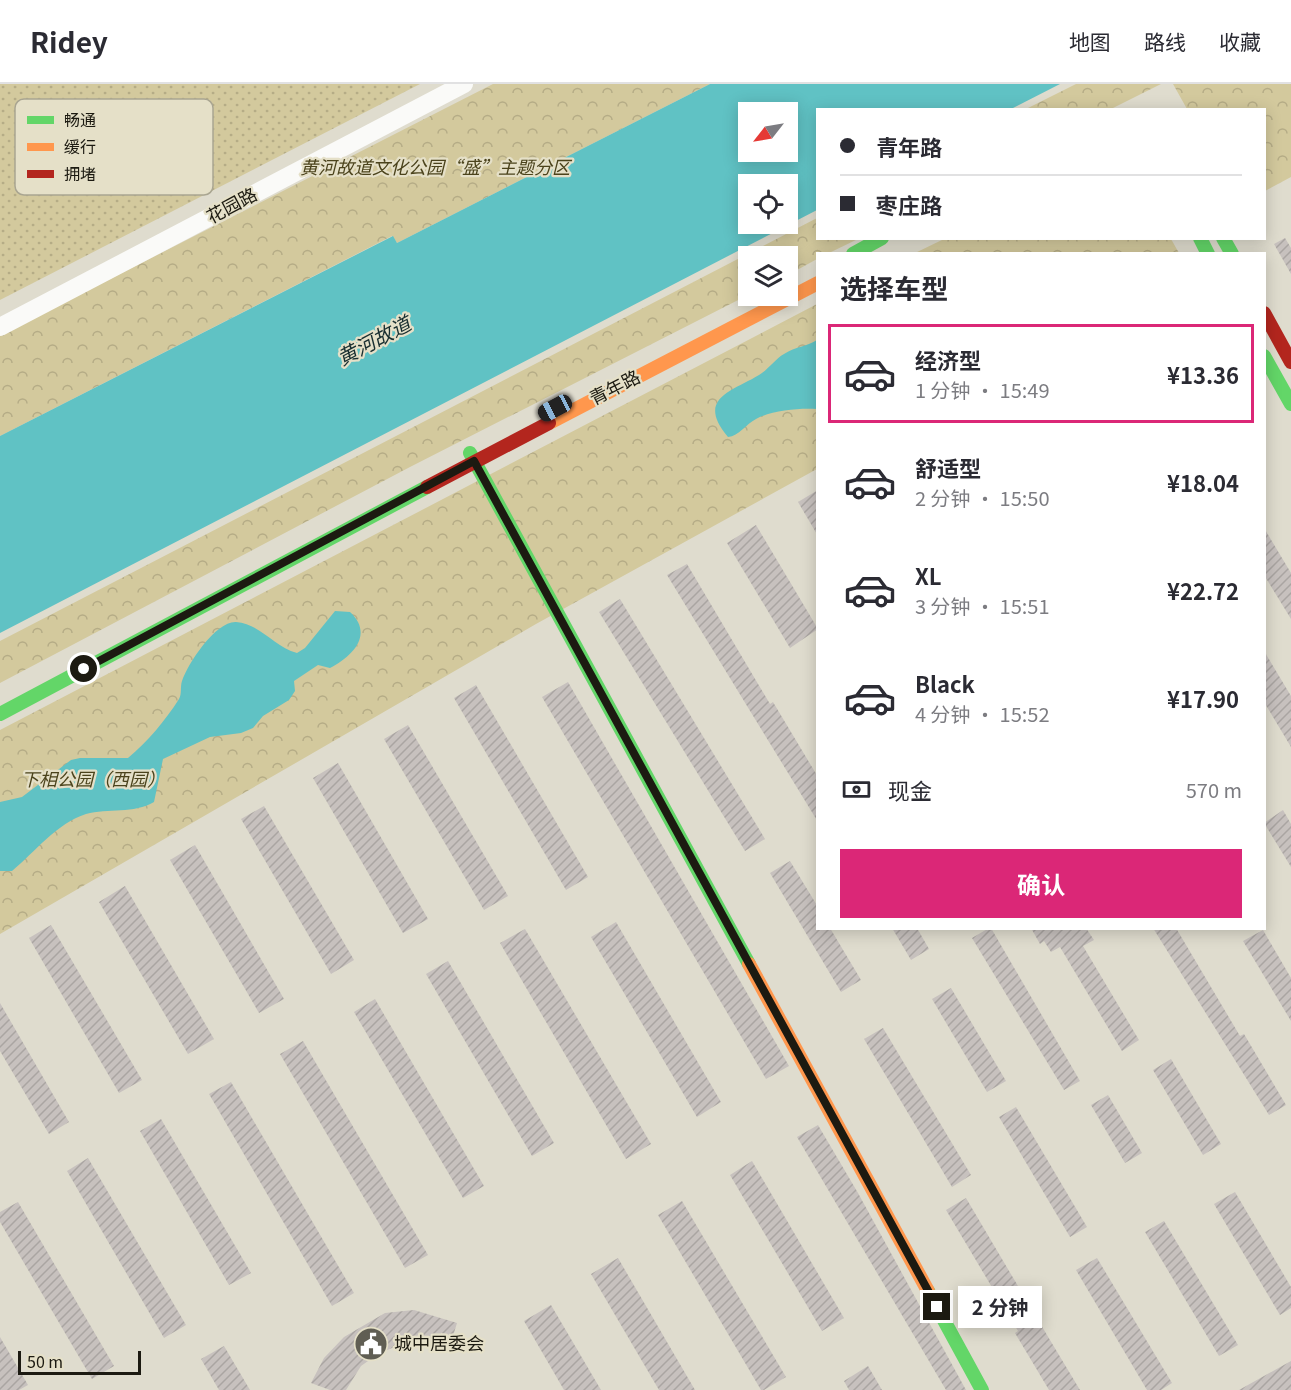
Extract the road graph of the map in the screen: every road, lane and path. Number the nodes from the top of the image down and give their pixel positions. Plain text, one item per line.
1 (464, 84) edge
2 (888, 241) edge
3 (858, 252) edge
4 (876, 252) edge
5 (816, 273) edge
6 (798, 282) edge
7 (816, 284) edge
8 (753, 306) edge
9 (1266, 318) edge
10 (0, 327) edge
11 (1266, 360) edge
12 (1291, 362) edge
13 (1291, 404) edge
14 (472, 457) junction
15 (0, 703) edge
16 (0, 714) edge
17 (982, 1390) edge

1 - 10 street, 花园路
2 - 3 street
2 - 4 street
5 - 6 street
7 - 14 street, 青年路
8 - 14 street, 青年路
9 - 12 street
11 - 13 street
14 - 15 street, 青年路
14 - 16 street, 青年路
14 - 17 street

